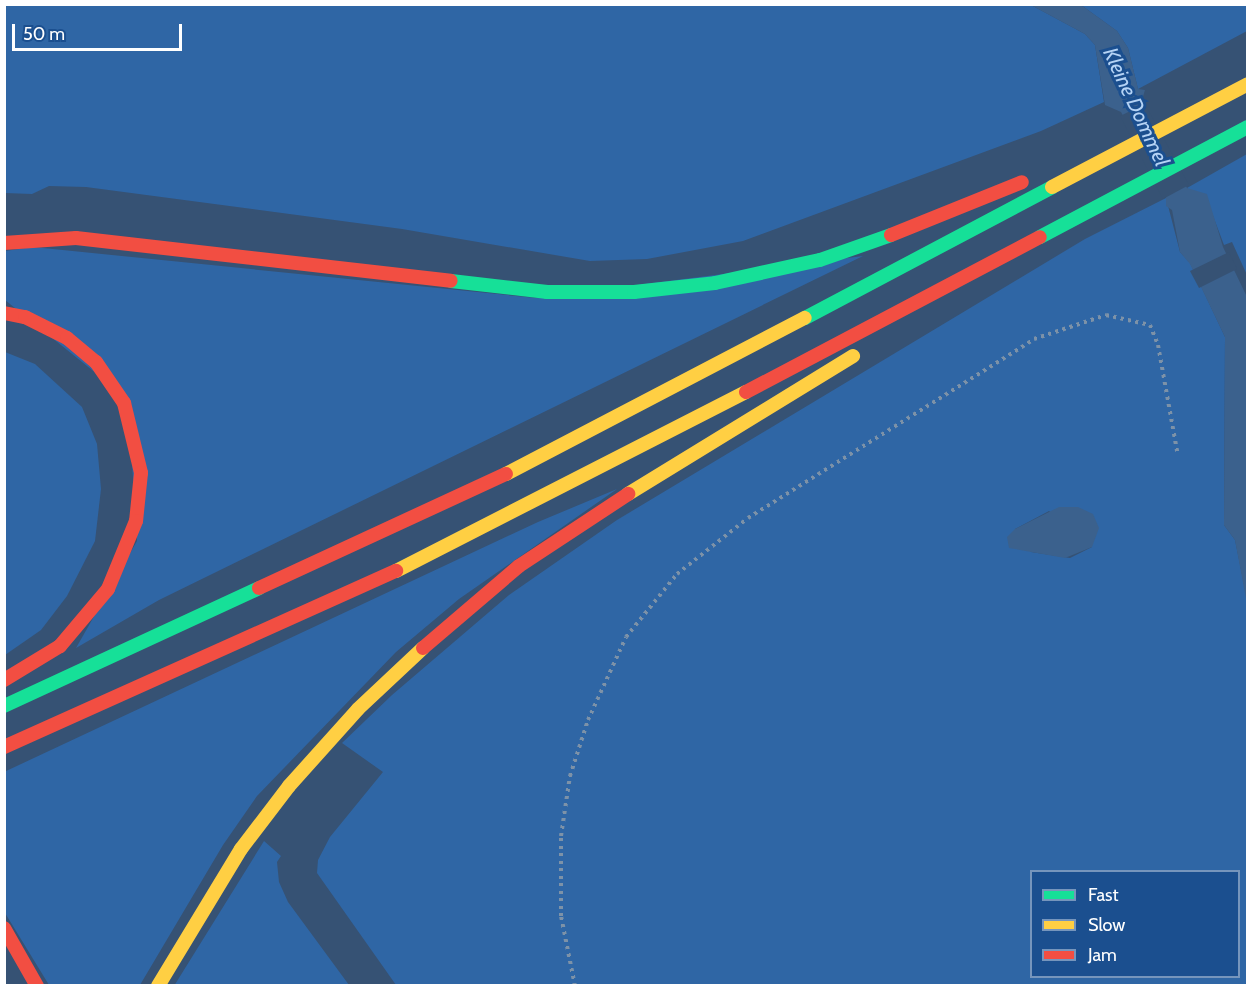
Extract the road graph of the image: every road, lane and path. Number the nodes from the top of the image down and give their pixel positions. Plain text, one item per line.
1 (1248, 84) edge
2 (1248, 127) edge
3 (1133, 144) junction
4 (4, 243) edge
5 (916, 302) junction
6 (4, 313) edge
7 (1177, 451) dead end
8 (4, 680) edge
9 (4, 706) edge
10 (4, 747) edge
11 (4, 928) edge
12 (37, 986) edge
13 (158, 986) edge
14 (575, 986) edge

1 - 3 highway
2 - 5 highway
3 - 4 highway
3 - 9 highway
5 - 10 highway
5 - 13 highway
6 - 8 highway
7 - 14 path
11 - 12 highway

